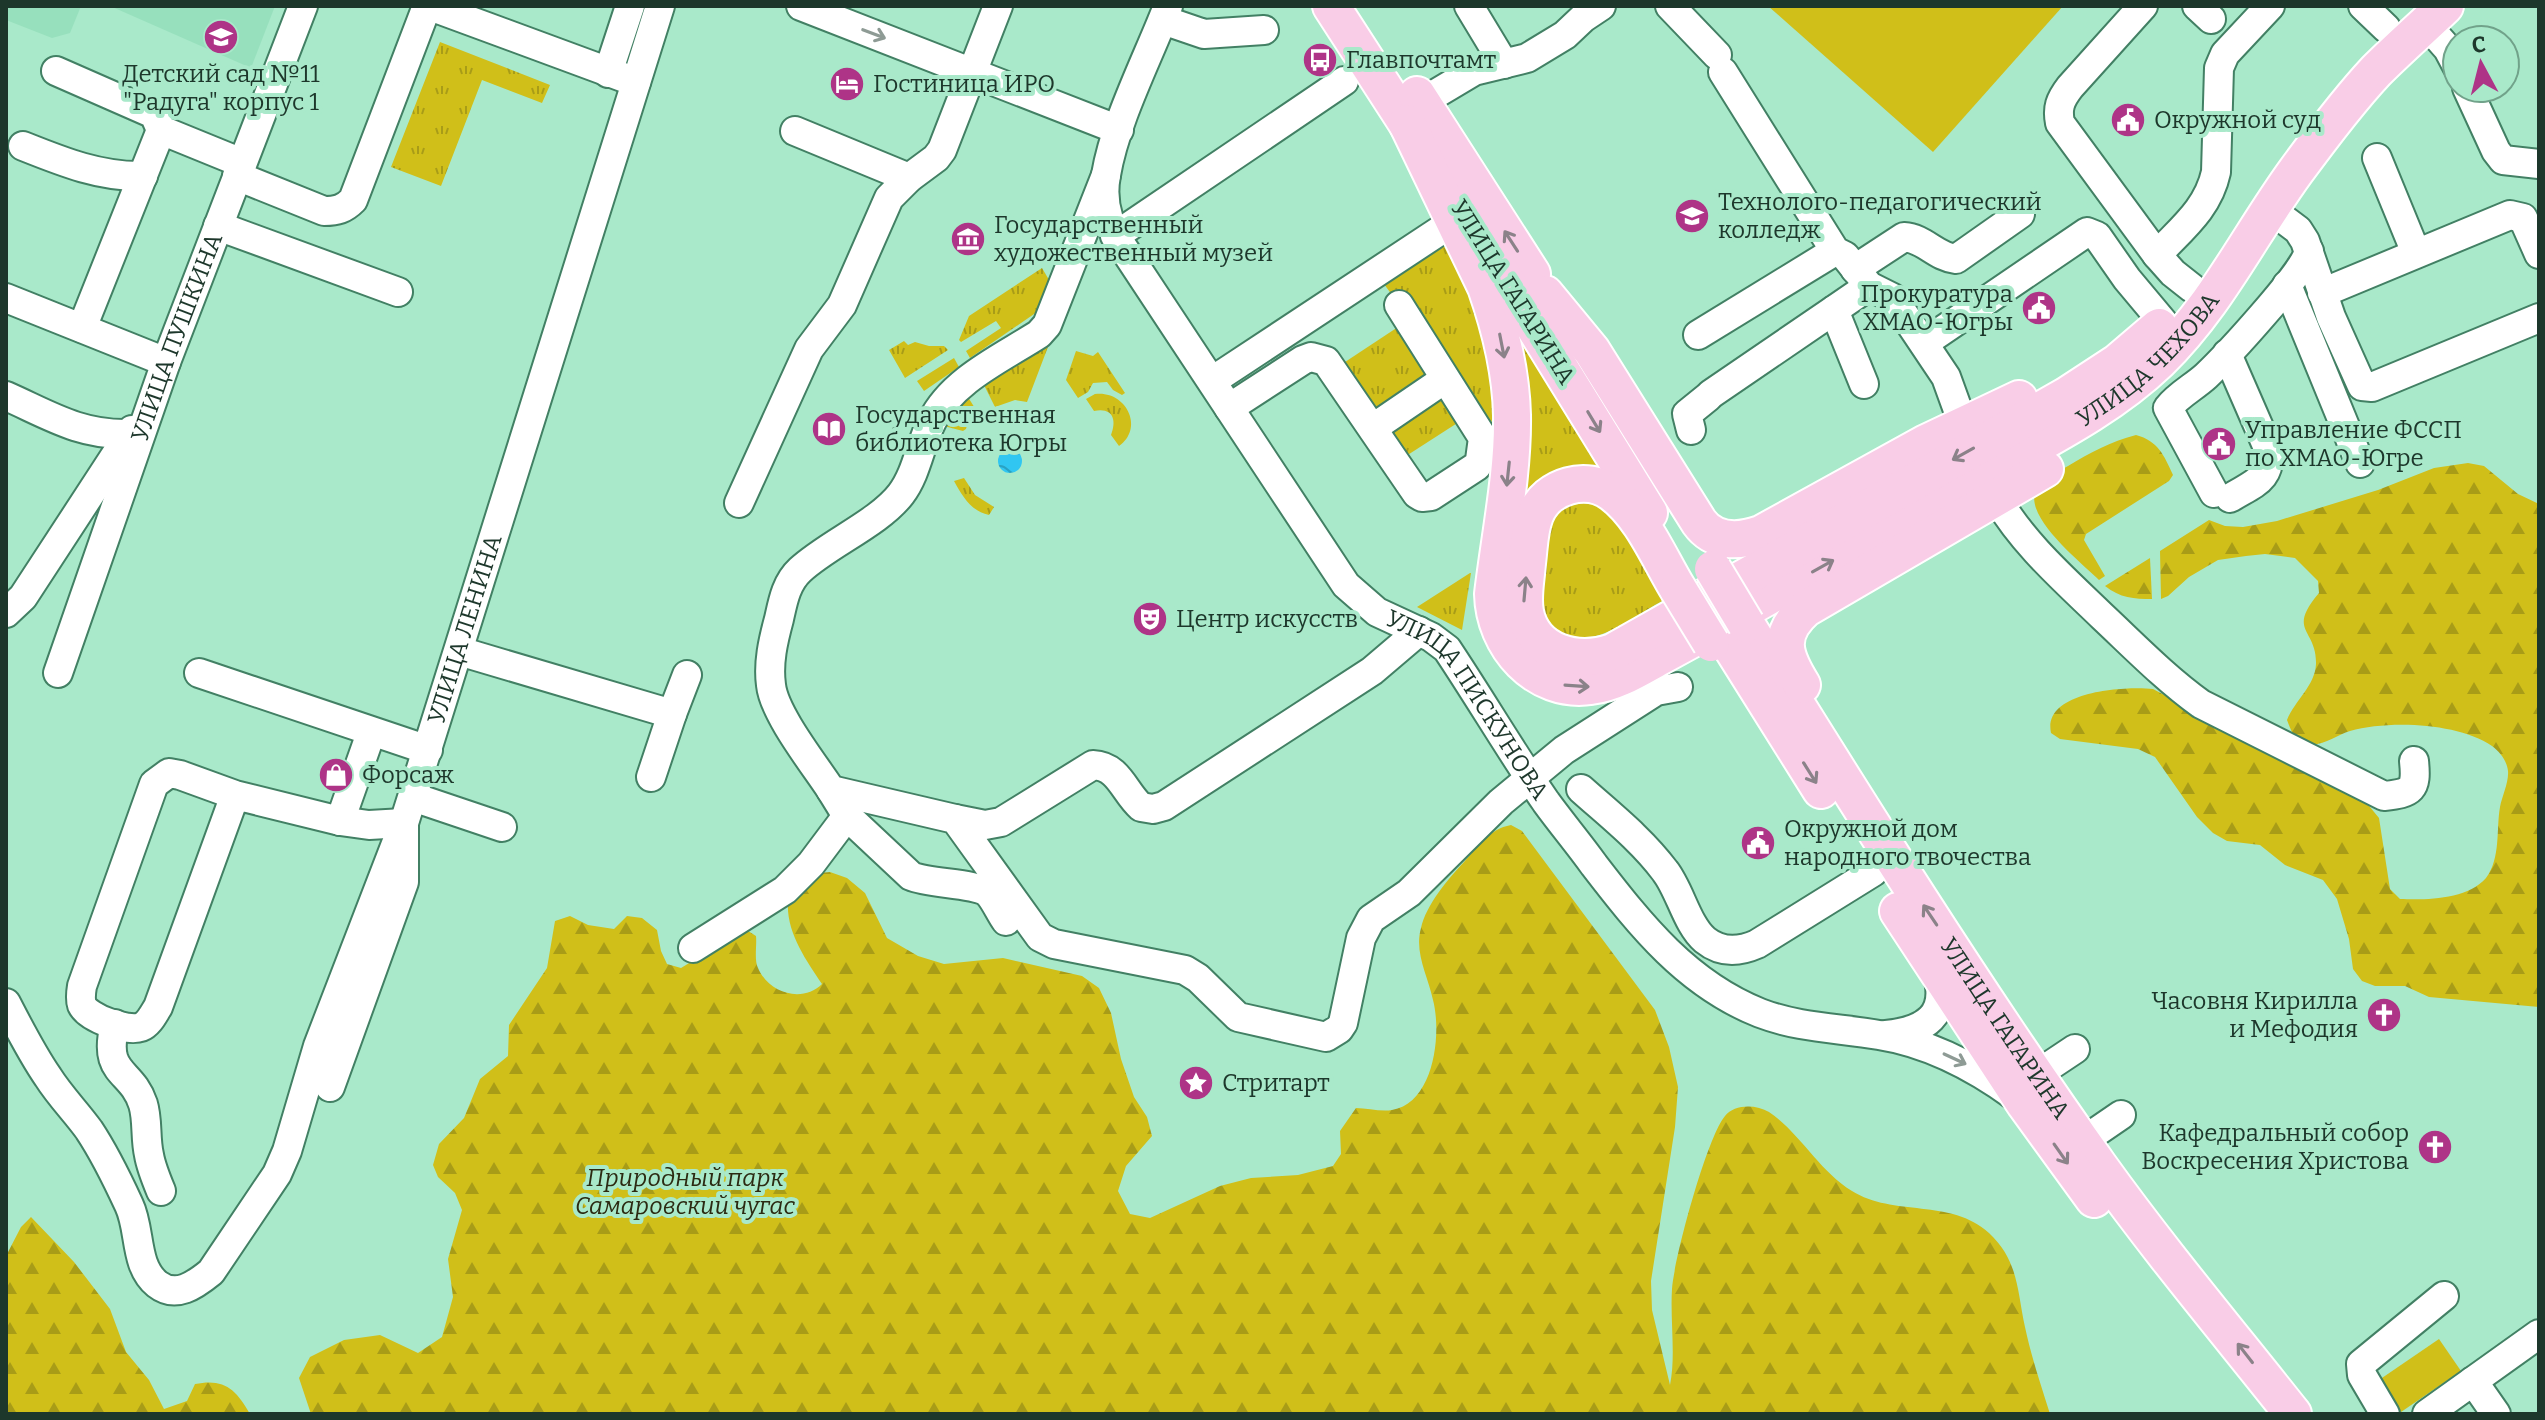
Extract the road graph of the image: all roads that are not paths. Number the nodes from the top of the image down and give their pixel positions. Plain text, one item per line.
1 (303, 6) edge
2 (428, 6) edge
3 (630, 6) edge
4 (660, 6) edge
5 (998, 6) edge
6 (1320, 6) edge
7 (1331, 6) edge
8 (1359, 6) edge
9 (1469, 6) edge
10 (1670, 6) edge
11 (2143, 6) edge
12 (2270, 6) edge
13 (812, 8) edge
14 (1588, 10) edge
15 (1165, 13) edge
16 (2406, 19) edge
17 (1264, 30) dead end
18 (2441, 44) edge
19 (1504, 64) junction
20 (56, 71) dead end
21 (608, 73) junction
22 (973, 73) junction
23 (1344, 81) dead end
24 (636, 82) junction
25 (2474, 104) edge
26 (1414, 113) junction
27 (161, 130) junction
28 (1119, 130) junction
29 (795, 131) dead end
30 (23, 146) dead end
31 (2377, 158) dead end
32 (2539, 164) edge
33 (239, 170) junction
34 (1106, 175) junction
35 (143, 176) junction
36 (909, 178) junction
37 (2020, 214) dead end
38 (2266, 216) junction
39 (1453, 222) junction
40 (218, 226) junction
41 (1118, 241) junction
42 (1078, 251) junction
43 (2309, 251) junction
44 (2416, 253) junction
45 (2539, 254) edge
46 (2157, 255) junction
47 (1853, 269) junction
48 (2287, 285) junction
49 (2192, 288) junction
50 (398, 292) dead end
51 (2322, 293) junction
52 (6, 298) edge
53 (1534, 301) junction
54 (1399, 305) dead end
55 (1834, 310) junction
56 (2539, 318) edge
57 (82, 328) junction
58 (2155, 331) junction
59 (1698, 335) dead end
60 (1924, 343) junction
61 (2227, 354) junction
62 (166, 362) junction
63 (1445, 379) junction
64 (1212, 381) junction
65 (1864, 384) dead end
66 (6, 396) edge
67 (1229, 408) junction
68 (138, 424) junction
69 (1963, 424) junction
70 (1373, 428) junction
71 (1691, 430) dead end
72 (1629, 432) junction
73 (2360, 463) dead end
74 (1674, 483) junction
75 (1996, 497) junction
76 (739, 503) dead end
77 (1716, 599) junction
78 (6, 613) edge
79 (1419, 631) junction
80 (459, 651) junction
81 (58, 673) dead end
82 (199, 673) dead end
83 (687, 675) dead end
84 (1678, 687) dead end
85 (672, 714) junction
86 (371, 733) junction
87 (428, 750) junction
88 (2414, 761) dead end
89 (651, 777) dead end
90 (1530, 778) junction
91 (1581, 789) dead end
92 (831, 790) junction
93 (235, 795) junction
94 (409, 810) junction
95 (847, 816) junction
96 (955, 819) junction
97 (340, 821) junction
98 (502, 827) dead end
99 (1882, 865) junction
100 (1009, 926) dead end
101 (693, 948) dead end
102 (1937, 973) junction
103 (6, 1003) edge
104 (115, 1024) junction
105 (1881, 1035) junction
106 (2075, 1049) dead end
107 (330, 1087) dead end
108 (2031, 1090) junction
109 (2121, 1115) dead end
110 (2083, 1141) junction
111 (161, 1191) dead end
112 (2444, 1296) dead end
113 (2539, 1334) edge
114 (2473, 1381) junction
115 (2261, 1414) edge
116 (2293, 1414) edge
117 (2385, 1414) edge
118 (2427, 1414) edge
119 (2496, 1414) edge

1 - 33 street, УЛИЦА ПУШКИНА
2 - 21 street
2 - 33 street
3 - 21 street
4 - 24 street, УЛИЦА ЛЕНИНА
5 - 22 street
6 - 39 main road
7 - 26 main road, УЛИЦА ГАГАРИНА
8 - 26 main road, УЛИЦА ГАГАРИНА
9 - 19 street
10 - 47 street
11 - 46 street
12 - 46 street
13 -> 22 street
14 - 19 street
15 - 17 street
15 - 28 street, УЛИЦА ПИСКУНОВА
16 - 18 street
16 - 38 main road, УЛИЦА ЧЕХОВА
16 - 49 main road, УЛИЦА ЧЕХОВА
19 - 26 street
20 - 27 street
21 - 24 street
22 - 28 street
22 - 36 street
23 - 41 street
24 - 80 street, УЛИЦА ЛЕНИНА
25 - 32 street
26 - 39 main road
26 - 53 main road, УЛИЦА ГАГАРИНА
27 - 33 street
27 - 35 street
28 - 34 street, УЛИЦА ПИСКУНОВА
29 - 36 street
30 - 35 street
31 - 44 street
33 - 40 street, УЛИЦА ПУШКИНА
34 - 41 street, УЛИЦА ПИСКУНОВА
34 - 42 street
35 - 57 street
36 - 76 street
37 - 47 street
38 - 43 street
38 - 75 main road
77 -> 38 main road, УЛИЦА ЧЕХОВА
39 - 53 main road
39 - 64 street
39 -> 77 main road
40 - 50 street
40 - 62 street, УЛИЦА ПУШКИНА
41 - 42 street
41 - 64 street, УЛИЦА ПИСКУНОВА
42 - 92 street
43 - 48 street
43 - 51 street
44 - 45 street
44 - 51 street
46 - 49 street
47 - 55 street
47 - 59 street
47 - 60 street
48 - 61 street
48 - 73 street
49 - 58 main road, УЛИЦА ЧЕХОВА
51 - 56 street
52 - 57 street
53 - 72 main road, УЛИЦА ГАГАРИНА
53 - 74 main road
53 -> 77 main road, УЛИЦА ГАГАРИНА
54 - 63 street
55 - 65 street
55 - 71 street
57 - 62 street
58 - 60 street
58 - 69 main road
58 -> 77 main road, УЛИЦА ЧЕХОВА
60 - 69 street
61 - 61 street
62 - 68 street, УЛИЦА ПУШКИНА
63 - 70 street
63 - 70 street
64 - 67 street, УЛИЦА ПИСКУНОВА
66 - 68 street
67 - 70 street
67 - 79 street, УЛИЦА ПИСКУНОВА
68 - 78 street
68 - 81 street, УЛИЦА ПУШКИНА
69 - 74 main road
72 - 74 main road
72 - 77 main road, УЛИЦА ГАГАРИНА
75 - 88 street
75 - 99 main road
77 -> 77 main road
77 - 99 main road, УЛИЦА ГАГАРИНА
77 -> 99 main road, УЛИЦА ГАГАРИНА
79 - 90 street, УЛИЦА ПИСКУНОВА
79 - 96 street
80 - 85 street
80 - 87 street, УЛИЦА ЛЕНИНА
82 - 86 street
83 - 85 street
84 - 90 street
85 - 89 street
86 - 87 street
86 - 97 street
87 - 94 street, УЛИЦА ЛЕНИНА
90 - 96 street
90 - 105 street, УЛИЦА ПИСКУНОВА
91 - 99 street
92 - 95 street
92 - 96 street
93 - 97 street
93 - 104 street
93 - 104 street
94 - 97 street
94 - 98 street
94 - 103 street, УЛИЦА ЛЕНИНА
94 - 107 street
95 - 100 street
95 - 101 street
99 - 102 main road, УЛИЦА ГАГАРИНА
108 -> 99 main road, УЛИЦА ГАГАРИНА
102 - 105 street, УЛИЦА ПИСКУНОВА
102 - 108 main road, УЛИЦА ГАГАРИНА
104 - 111 street
105 -> 108 street, УЛИЦА ПИСКУНОВА
106 - 108 street
108 - 110 main road, УЛИЦА ГАГАРИНА
108 -> 115 main road, УЛИЦА ГАГАРИНА
109 - 110 street
116 -> 110 main road, УЛИЦА ГАГАРИНА
112 - 117 street
113 - 114 street
114 - 118 street
114 - 119 street

